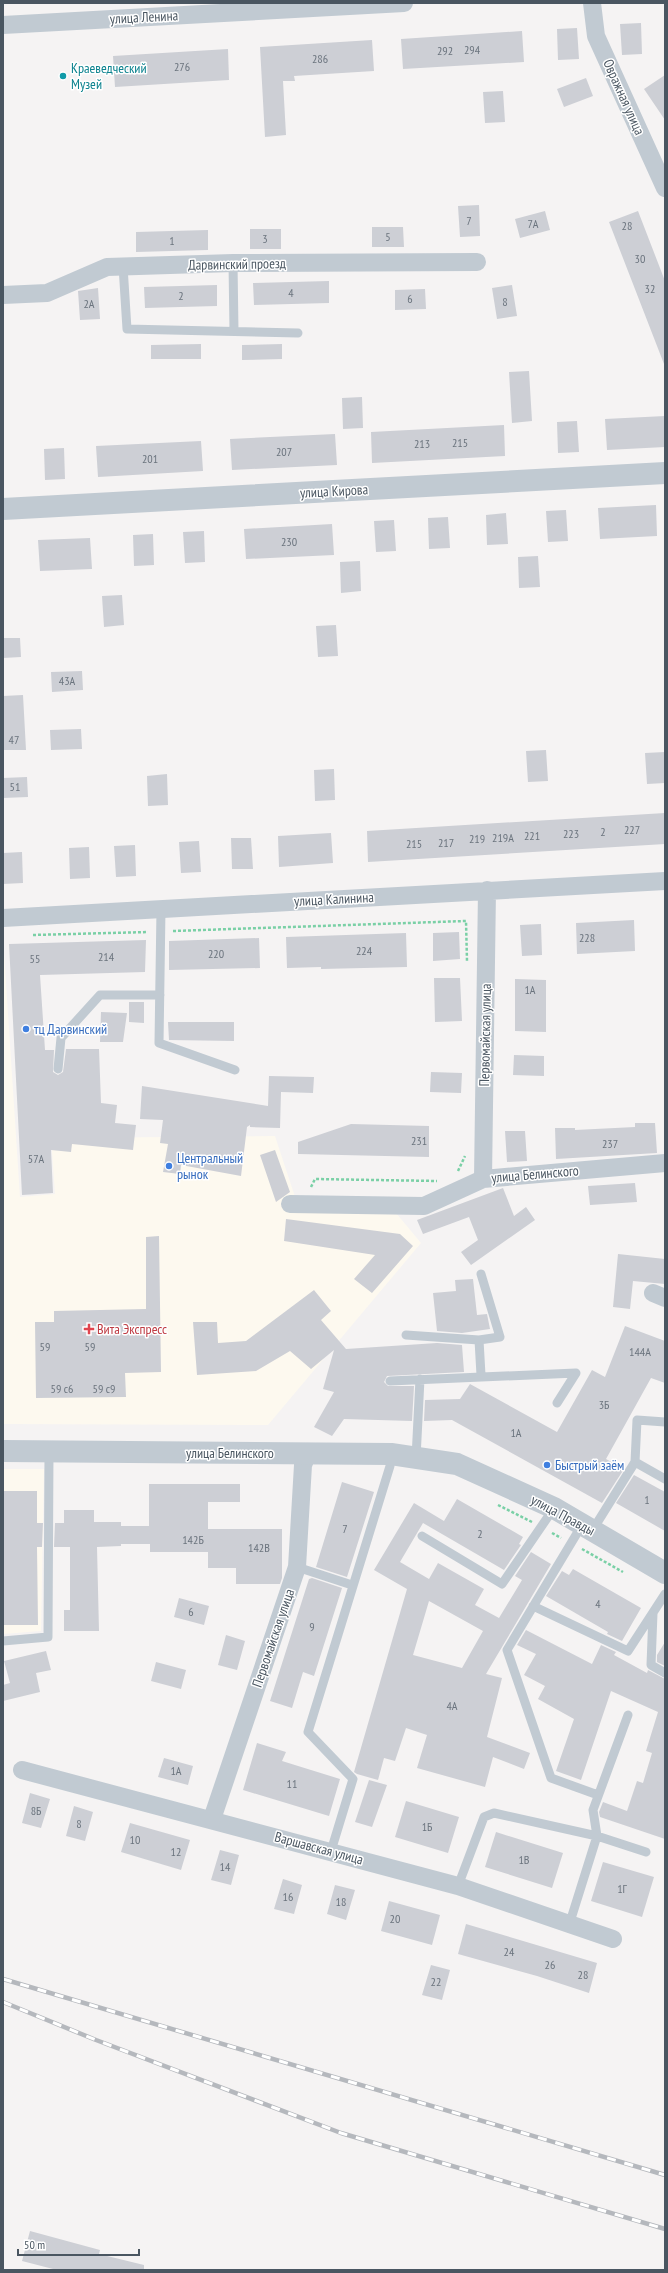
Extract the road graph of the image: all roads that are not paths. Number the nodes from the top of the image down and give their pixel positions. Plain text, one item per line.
1 (404, 3) edge
2 (592, 3) edge
3 (290, 6) edge
4 (3, 26) edge
5 (665, 188) edge
6 (477, 262) dead end
7 (233, 263) junction
8 (123, 266) junction
9 (3, 295) edge
10 (234, 331) junction
11 (298, 333) dead end
12 (665, 473) edge
13 (3, 509) edge
14 (665, 881) edge
15 (487, 890) junction
16 (161, 909) junction
17 (3, 918) edge
18 (160, 995) junction
19 (58, 1069) dead end
20 (235, 1070) dead end
21 (665, 1163) edge
22 (483, 1179) junction
23 (297, 1204) road end
24 (481, 1274) dead end
25 (406, 1335) dead end
26 (479, 1340) junction
27 (481, 1376) junction
28 (420, 1379) junction
29 (390, 1381) dead end
30 (557, 1403) dead end
31 (665, 1422) edge
32 (3, 1451) edge
33 (49, 1452) junction
34 (308, 1453) junction
35 (391, 1454) junction
36 (416, 1458) junction
37 (635, 1462) junction
38 (457, 1464) joint
39 (665, 1479) edge
40 (554, 1508) junction
41 (587, 1528) junction
42 (422, 1536) dead end
43 (297, 1567) junction
44 (665, 1573) edge
45 (352, 1584) junction
46 (665, 1594) edge
47 (533, 1606) junction
48 (653, 1612) junction
49 (3, 1641) edge
50 (665, 1673) edge
51 (628, 1715) dead end
52 (22, 1770) dead end
53 (598, 1795) junction
54 (212, 1819) junction
55 (596, 1836) junction
56 (331, 1851) junction
57 (646, 1852) dead end
58 (458, 1886) junction
59 (570, 1922) junction
60 (613, 1939) dead end

1 - 3 street, улица Ленина
2 - 5 street, Овражная улица
3 - 4 street, улица Ленина
6 - 7 street, Дарвинский проезд
7 - 8 street, Дарвинский проезд
7 - 10 lane
8 - 9 street, Дарвинский проезд
8 - 10 lane
10 - 11 lane
12 - 13 street, улица Кирова
14 - 15 street, улица Калинина
15 - 16 street, улица Калинина
15 - 22 street, Первомайская улица
16 - 17 street, улица Калинина
16 - 18 lane
18 - 19 lane
18 - 20 lane
21 - 22 street, улица Белинского
22 - 23 street, улица Белинского
24 - 26 lane
25 - 26 lane
26 - 27 lane
27 - 28 lane
27 - 30 lane
28 - 29 lane
28 - 36 lane
31 - 37 lane
32 - 33 street, улица Белинского
33 - 34 street, улица Белинского
33 - 49 lane
34 - 35 street, улица Белинского
34 - 43 street, Первомайская улица
35 - 36 street, улица Белинского
35 - 45 lane
36 - 38 street, улица Белинского
37 - 39 lane
37 - 41 lane
38 - 40 street, улица Правды
40 - 41 street, улица Правды
40 - 42 lane
41 - 44 street, улица Правды
41 - 47 lane
43 - 45 lane
43 - 54 street, Первомайская улица
45 - 56 lane
46 - 48 lane
47 - 48 lane
47 - 53 lane
48 - 50 lane
51 - 53 lane
52 - 54 street, Варшавская улица
53 - 55 lane
54 - 56 street, Варшавская улица
55 - 57 lane
55 - 58 lane
55 - 59 lane
56 - 58 street, Варшавская улица
58 - 59 street, Варшавская улица
59 - 60 street, Варшавская улица

